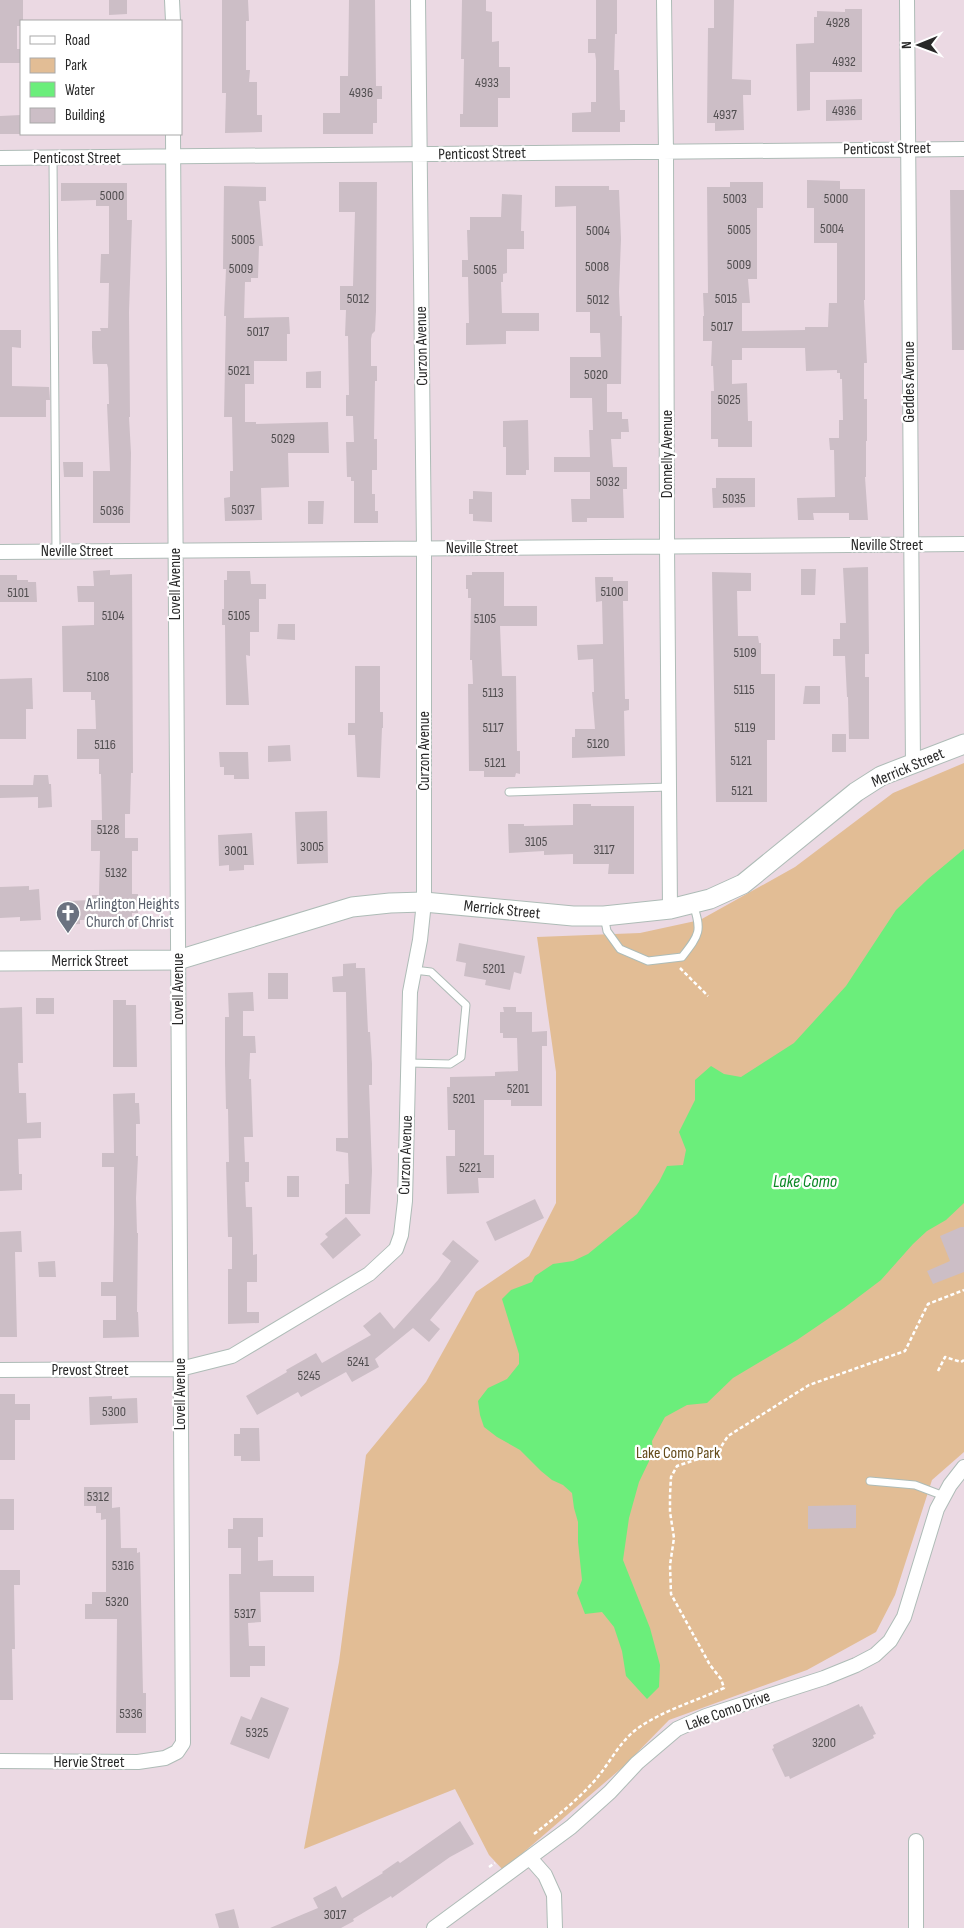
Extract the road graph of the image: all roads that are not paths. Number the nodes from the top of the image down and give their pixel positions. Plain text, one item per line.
1 (172, 0) edge
2 (418, 0) edge
3 (664, 0) edge
4 (907, 0) edge
5 (172, 20) edge
6 (173, 135) edge
7 (908, 149) junction
8 (964, 149) edge
9 (666, 152) junction
10 (420, 155) junction
11 (0, 158) edge
12 (173, 158) junction
13 (53, 159) junction
14 (910, 544) junction
15 (964, 544) edge
16 (667, 546) junction
17 (424, 548) junction
18 (175, 550) junction
19 (56, 551) junction
20 (0, 552) edge
21 (964, 744) edge
22 (913, 764) junction
23 (669, 787) junction
24 (509, 792) dead end
25 (424, 902) junction
26 (693, 903) junction
27 (670, 909) junction
28 (604, 916) junction
29 (178, 960) junction
30 (0, 961) edge
31 (414, 970) junction
32 (409, 1063) junction
33 (180, 1369) junction
34 (0, 1370) edge
35 (964, 1467) edge
36 (870, 1481) dead end
37 (944, 1496) junction
38 (177, 1752) joint
39 (0, 1761) edge
40 (916, 1841) dead end
41 (530, 1858) junction
42 (434, 1928) edge
43 (555, 1928) edge
44 (916, 1928) edge

1 - 5 street
2 - 10 street, Curzon Avenue
3 - 9 street, Donnelly Avenue
4 - 7 street, Geddes Avenue
6 - 12 street, Lovell Avenue
7 - 8 street, Penticost Street
7 - 9 street, Penticost Street
7 - 14 street, Geddes Avenue
9 - 10 street, Penticost Street
9 - 16 street, Donnelly Avenue
10 - 12 street, Penticost Street
10 - 17 street, Curzon Avenue
11 - 13 street, Penticost Street
12 - 13 street, Penticost Street
12 - 18 street, Lovell Avenue
13 - 19 lane
14 - 15 street, Neville Street
14 - 16 street, Neville Street
14 - 22 street, Geddes Avenue
16 - 17 street, Neville Street
16 - 23 street, Donnelly Avenue
17 - 18 street, Neville Street
17 - 25 street, Curzon Avenue
18 - 19 street, Neville Street
18 - 29 street, Lovell Avenue
19 - 20 street, Neville Street
21 - 22 street, Merrick Street
22 - 26 street, Merrick Street
23 - 24 lane
23 - 27 street, Donnelly Avenue
25 - 28 street, Merrick Street
25 - 29 street, Merrick Street
25 - 31 street, Curzon Avenue
26 - 27 street, Merrick Street
26 - 28 lane
27 - 28 street, Merrick Street
29 - 30 street, Merrick Street
29 - 33 street, Lovell Avenue
31 - 32 street, Curzon Avenue
31 - 32 lane
32 - 33 street, Curzon Avenue
33 - 34 street, Prevost Street
33 - 38 street, Lovell Avenue
35 - 37 street, Lake Como Drive
36 - 37 lane
37 - 41 street, Lake Como Drive
38 - 39 street, Hervie Street
40 - 44 street
41 - 42 street, Lake Como Drive
41 - 43 street

